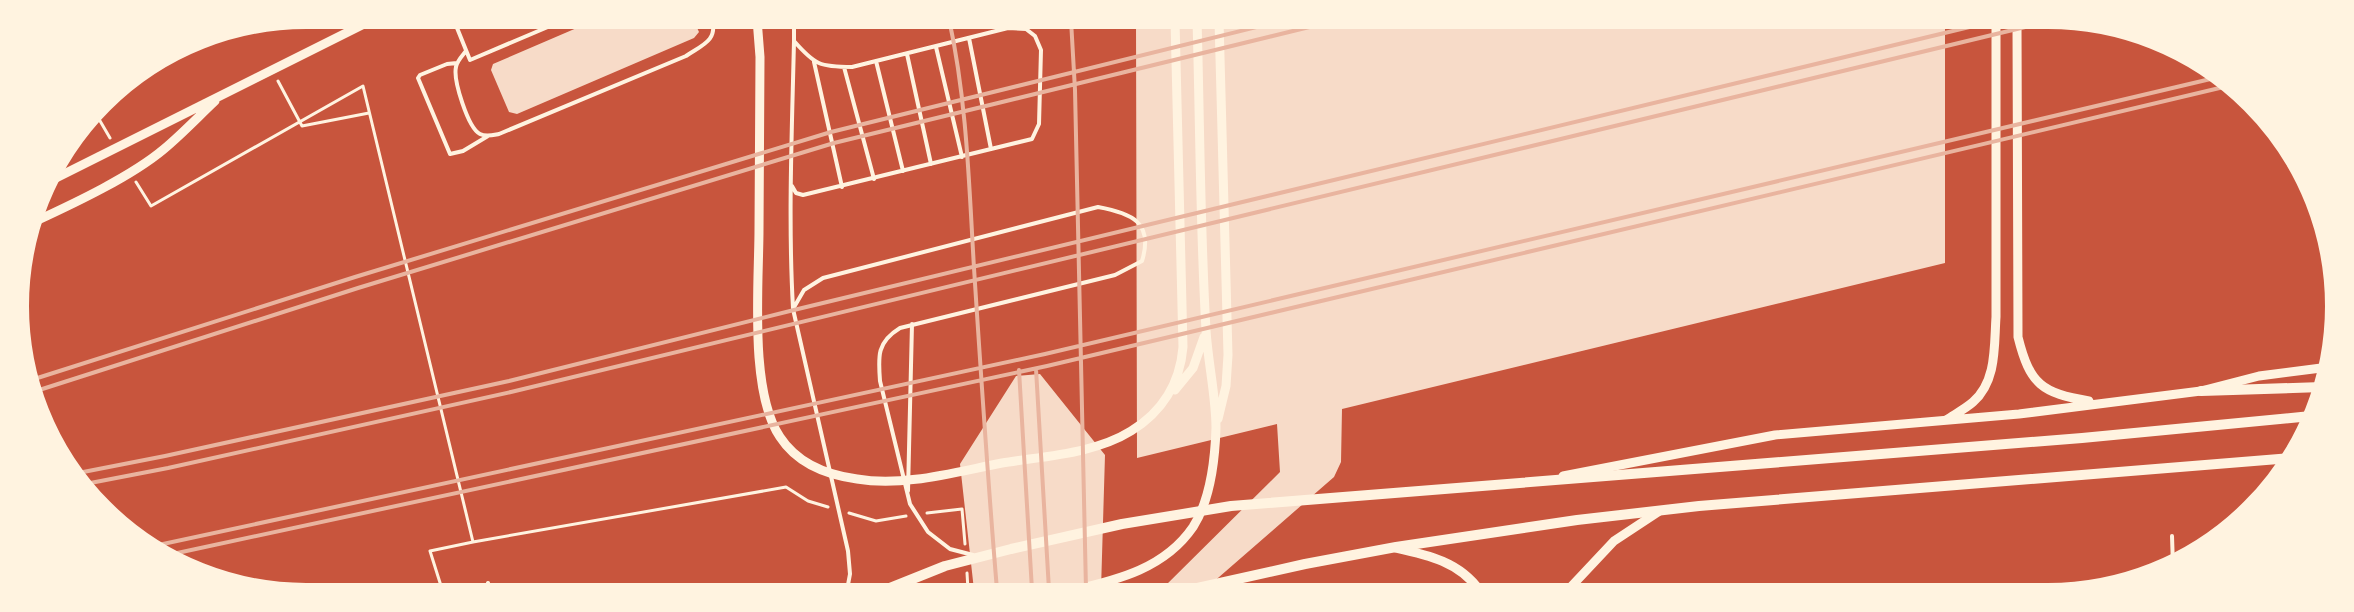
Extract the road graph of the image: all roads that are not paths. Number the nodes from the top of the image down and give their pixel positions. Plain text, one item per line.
1 (360, 26) edge
2 (456, 26) edge
3 (550, 26) edge
4 (713, 26) edge
5 (757, 26) edge
6 (794, 26) edge
7 (1175, 26) edge
8 (1197, 26) edge
9 (1219, 26) edge
10 (1996, 26) edge
11 (2017, 26) edge
12 (969, 38) junction
13 (794, 41) junction
14 (936, 47) junction
15 (466, 51) junction
16 (906, 54) junction
17 (876, 61) junction
18 (814, 62) junction
19 (458, 63) junction
20 (844, 67) junction
21 (224, 93) junction
22 (488, 136) junction
23 (991, 149) junction
24 (962, 157) junction
25 (931, 164) junction
26 (903, 171) junction
27 (57, 178) edge
28 (874, 179) junction
29 (792, 186) junction
30 (842, 187) junction
31 (40, 219) edge
32 (793, 309) junction
33 (912, 324) junction
34 (1206, 331) junction
35 (2320, 368) edge
36 (2315, 387) edge
37 (2201, 391) junction
38 (1166, 399) junction
39 (2097, 403) junction
40 (2305, 417) edge
41 (1944, 422) junction
42 (1216, 427) junction
43 (2282, 459) edge
44 (1544, 480) junction
45 (908, 496) junction
46 (1661, 510) junction
47 (2172, 536) dead end
48 (1396, 548) junction
49 (1011, 549) junction
50 (2173, 557) edge
51 (488, 583) road end
52 (489, 586) edge
53 (848, 586) edge
54 (895, 586) edge
55 (1090, 586) edge
56 (1206, 586) edge
57 (1476, 586) edge
58 (1572, 586) edge

1 - 21 street
2 - 15 lane
3 - 15 lane
4 - 22 lane
5 - 38 street
6 - 13 lane
7 - 38 street
8 - 34 street
9 - 42 street
10 - 41 street
11 - 39 street
12 - 14 lane
12 - 23 lane
12 - 23 lane
13 - 18 lane
13 - 29 lane
14 - 16 lane
14 - 24 lane
15 - 19 lane
16 - 17 lane
16 - 25 lane
17 - 20 lane
17 - 26 lane
18 - 20 lane
18 - 30 lane
19 - 22 lane
19 - 22 lane
20 - 28 lane
21 - 27 street
21 - 31 street
23 - 24 lane
24 - 25 lane
25 - 26 lane
26 - 28 lane
28 - 30 lane
29 - 30 lane
29 - 32 lane
32 - 33 lane
32 - 53 lane
33 - 45 lane
33 - 45 lane
34 - 38 street
34 - 42 street
35 - 37 street
36 - 37 main road
37 - 39 street
39 - 41 street
40 - 44 main road
41 - 44 street
42 - 55 street
43 - 46 main road
44 - 49 main road
45 - 49 lane
46 - 48 main road
46 - 58 street
47 - 50 lane
48 - 56 main road
48 - 57 street
49 - 54 main road
51 - 52 lane

